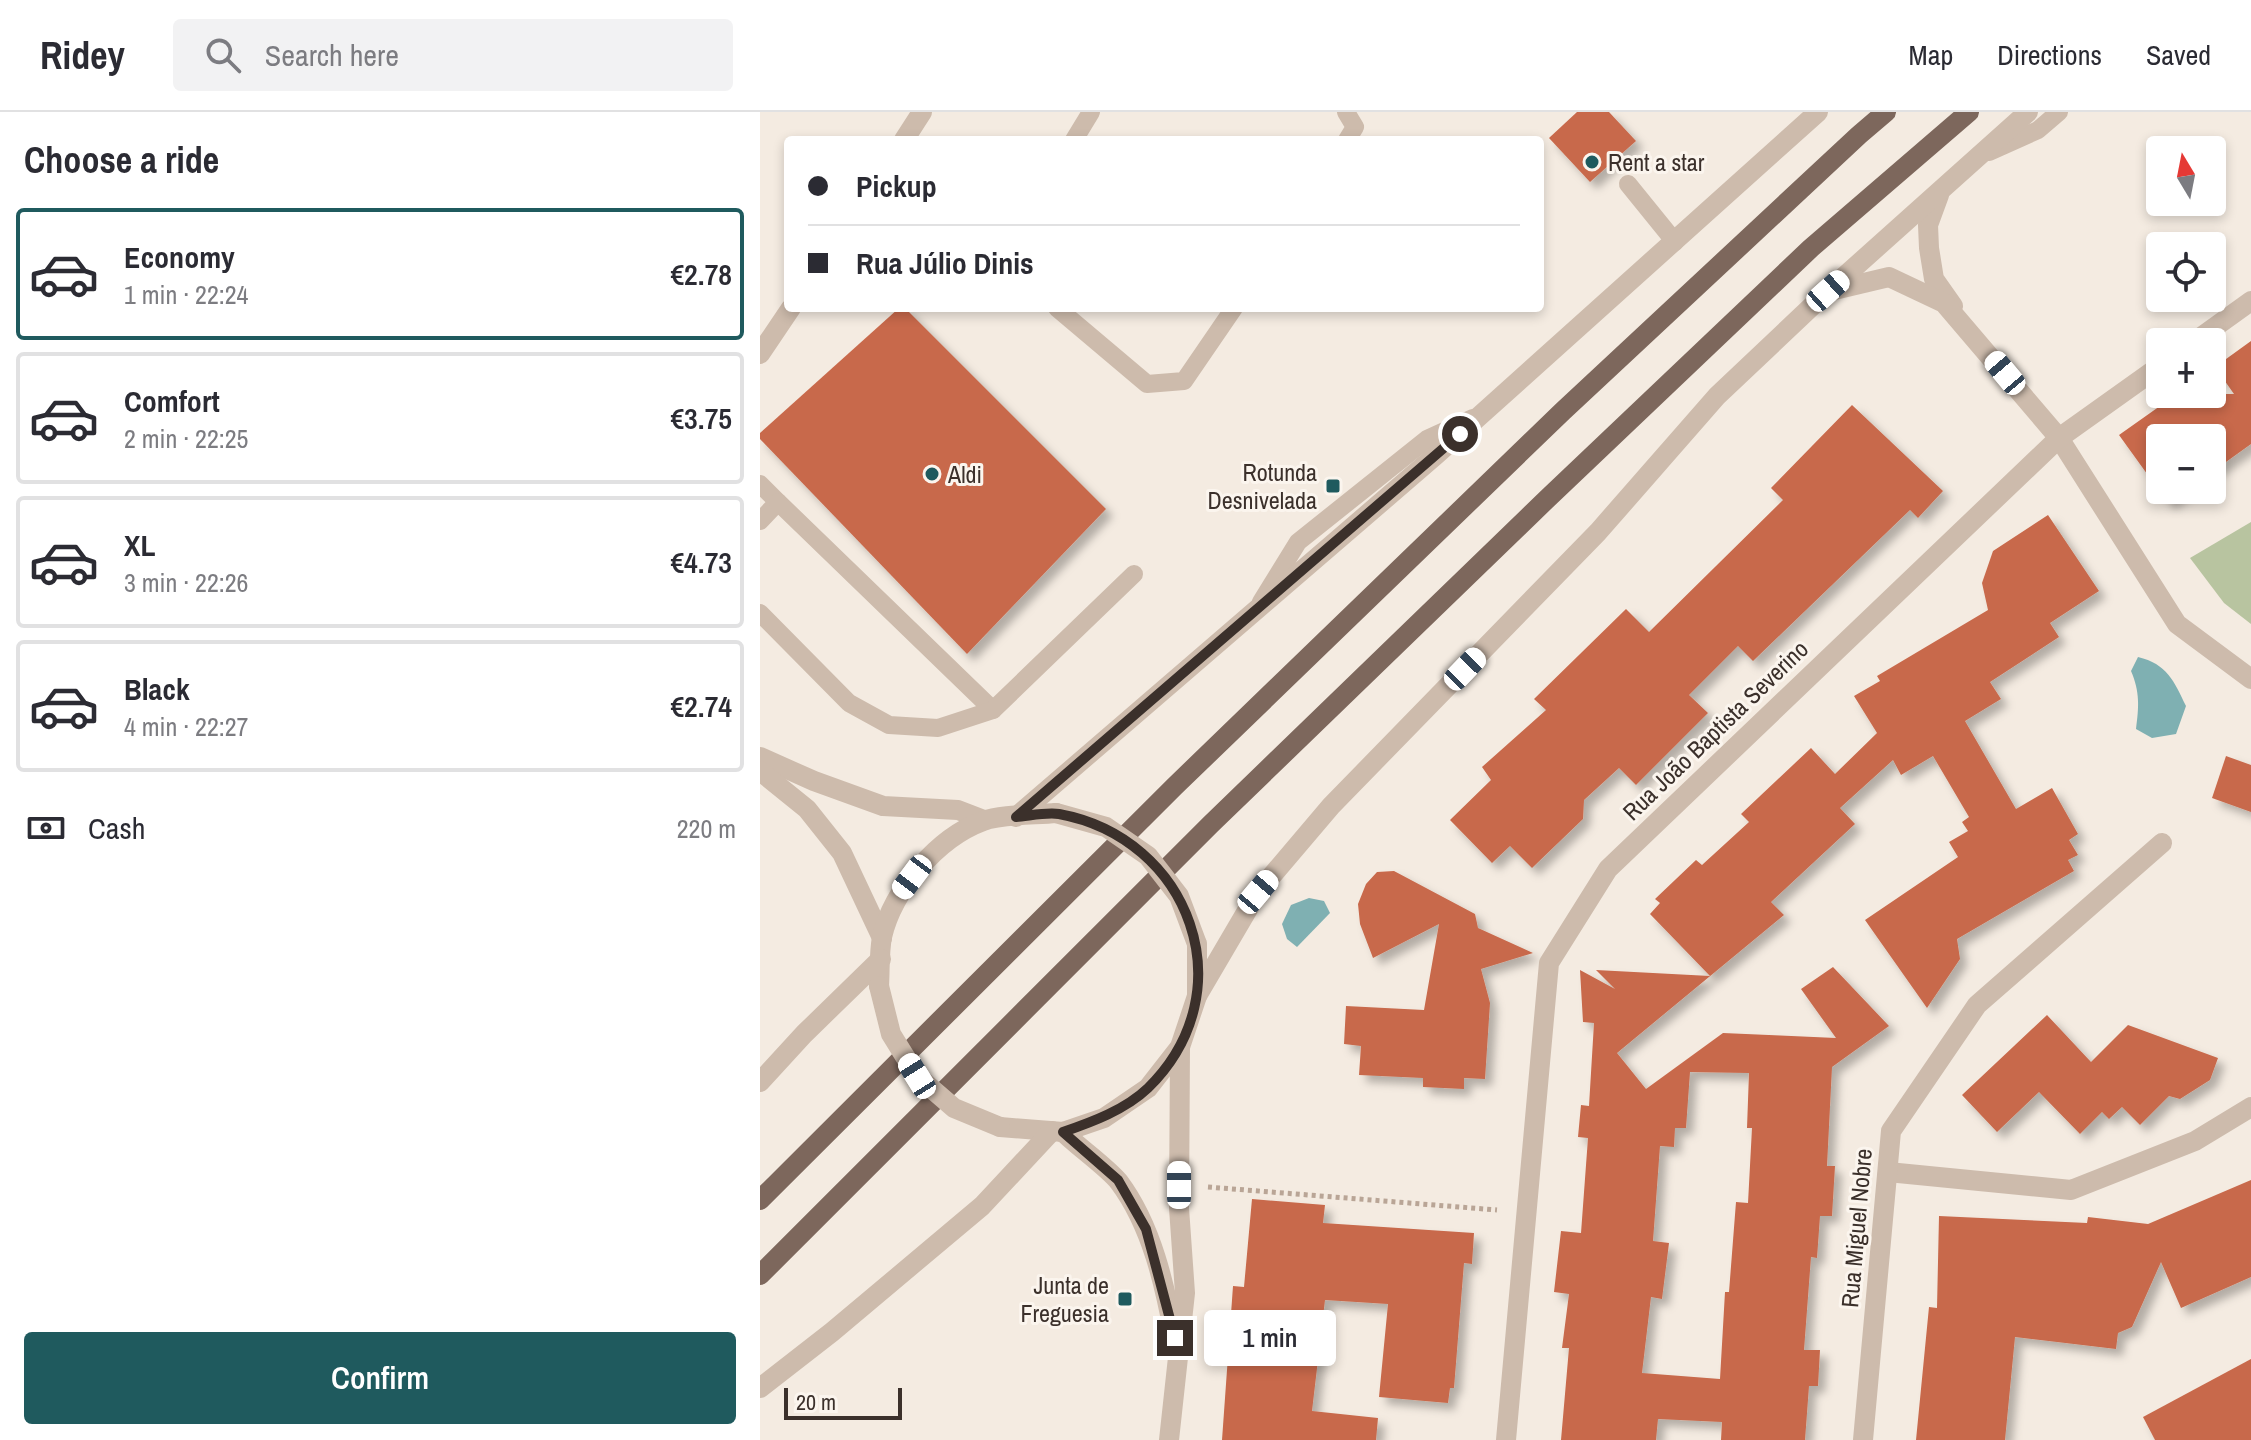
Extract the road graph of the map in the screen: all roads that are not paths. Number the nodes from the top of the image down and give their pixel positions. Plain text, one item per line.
1 (922, 112) edge
2 (1091, 112) edge
3 (1346, 112) edge
4 (1818, 112) edge
5 (1886, 112) edge
6 (1969, 112) edge
7 (2028, 112) edge
8 (2059, 112) edge
9 (907, 136) edge
10 (1076, 136) edge
11 (1349, 136) edge
12 (1979, 156) junction
13 (1628, 184) dead end
14 (1941, 190) junction
15 (1675, 242) junction
16 (1828, 291) junction
17 (2251, 301) edge
18 (788, 312) edge
19 (1062, 312) edge
20 (1231, 312) edge
21 (2213, 328) edge
22 (1969, 329) junction
23 (760, 354) edge
24 (2146, 376) edge
25 (2059, 438) junction
26 (760, 484) edge
27 (778, 502) junction
28 (760, 521) edge
29 (1134, 574) dead end
30 (760, 613) edge
31 (2251, 679) edge
32 (993, 710) junction
33 (760, 757) edge
34 (760, 771) edge
35 (1016, 817) junction
36 (984, 820) junction
37 (2162, 843) dead end
38 (882, 938) junction
39 (881, 959) junction
40 (1197, 996) junction
41 (1180, 1047) junction
42 (760, 1082) edge
43 (2251, 1107) edge
44 (1057, 1132) junction
45 (1888, 1172) junction
46 (760, 1200) edge
47 (760, 1275) edge
48 (1176, 1377) junction
49 (760, 1388) edge
50 (1169, 1440) edge
51 (1506, 1440) edge
52 (1863, 1440) edge

1 - 9 street
2 - 10 lane
3 - 11 lane
4 - 15 street
5 - 46 main road
6 - 47 main road
7 - 12 street
8 - 12 lane
12 - 14 street
13 - 15 lane
14 - 16 street
14 - 22 street
15 - 35 street
16 - 22 street
16 - 40 street
17 - 21 street
18 - 23 street
19 - 20 lane
22 - 25 street
24 - 25 street, Rua João Baptista Severino
25 - 31 street
25 - 51 street, Rua João Baptista Severino
26 - 27 lane
27 - 28 lane
27 - 32 lane
29 - 32 lane
30 - 32 lane
33 - 36 street
34 - 38 street
35 - 36 street
35 - 40 street, bridge
36 - 38 street
37 - 45 street, Rua Miguel Nobre
38 - 39 street
39 - 42 street
39 - 44 street, bridge
40 - 41 street
41 - 44 street
41 - 48 street
43 - 45 street
44 - 48 street
44 - 49 street
45 - 52 street, Rua Miguel Nobre
48 - 50 street

